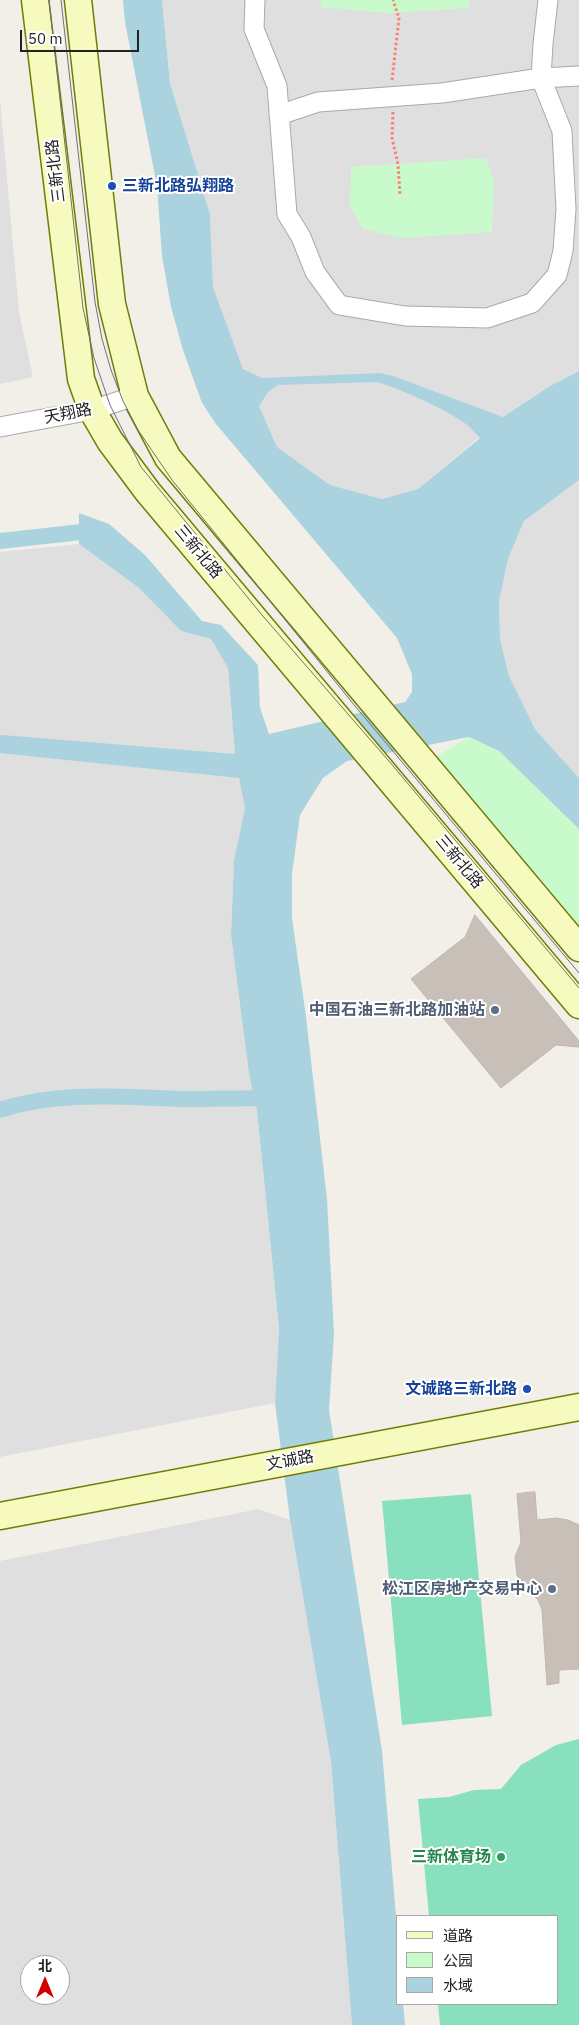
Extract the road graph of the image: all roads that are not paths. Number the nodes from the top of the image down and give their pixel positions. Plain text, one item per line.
1 (35, 0) edge
2 (78, 0) edge
3 (255, 0) edge
4 (548, 0) edge
5 (579, 76) edge
6 (541, 78) junction
7 (278, 114) junction
8 (135, 396) junction
9 (92, 410) junction
10 (0, 427) edge
11 (579, 948) edge
12 (579, 1005) edge
13 (579, 1407) edge
14 (0, 1516) edge

1 - 9 main road, 三新北路
2 - 8 main road
3 - 7 street
4 - 6 street
5 - 6 street
6 - 7 street
6 - 7 street
8 - 9 street, 天翔路
8 - 11 main road
9 - 10 street, 天翔路
9 - 12 main road, 三新北路
13 - 14 main road, 文诚路

